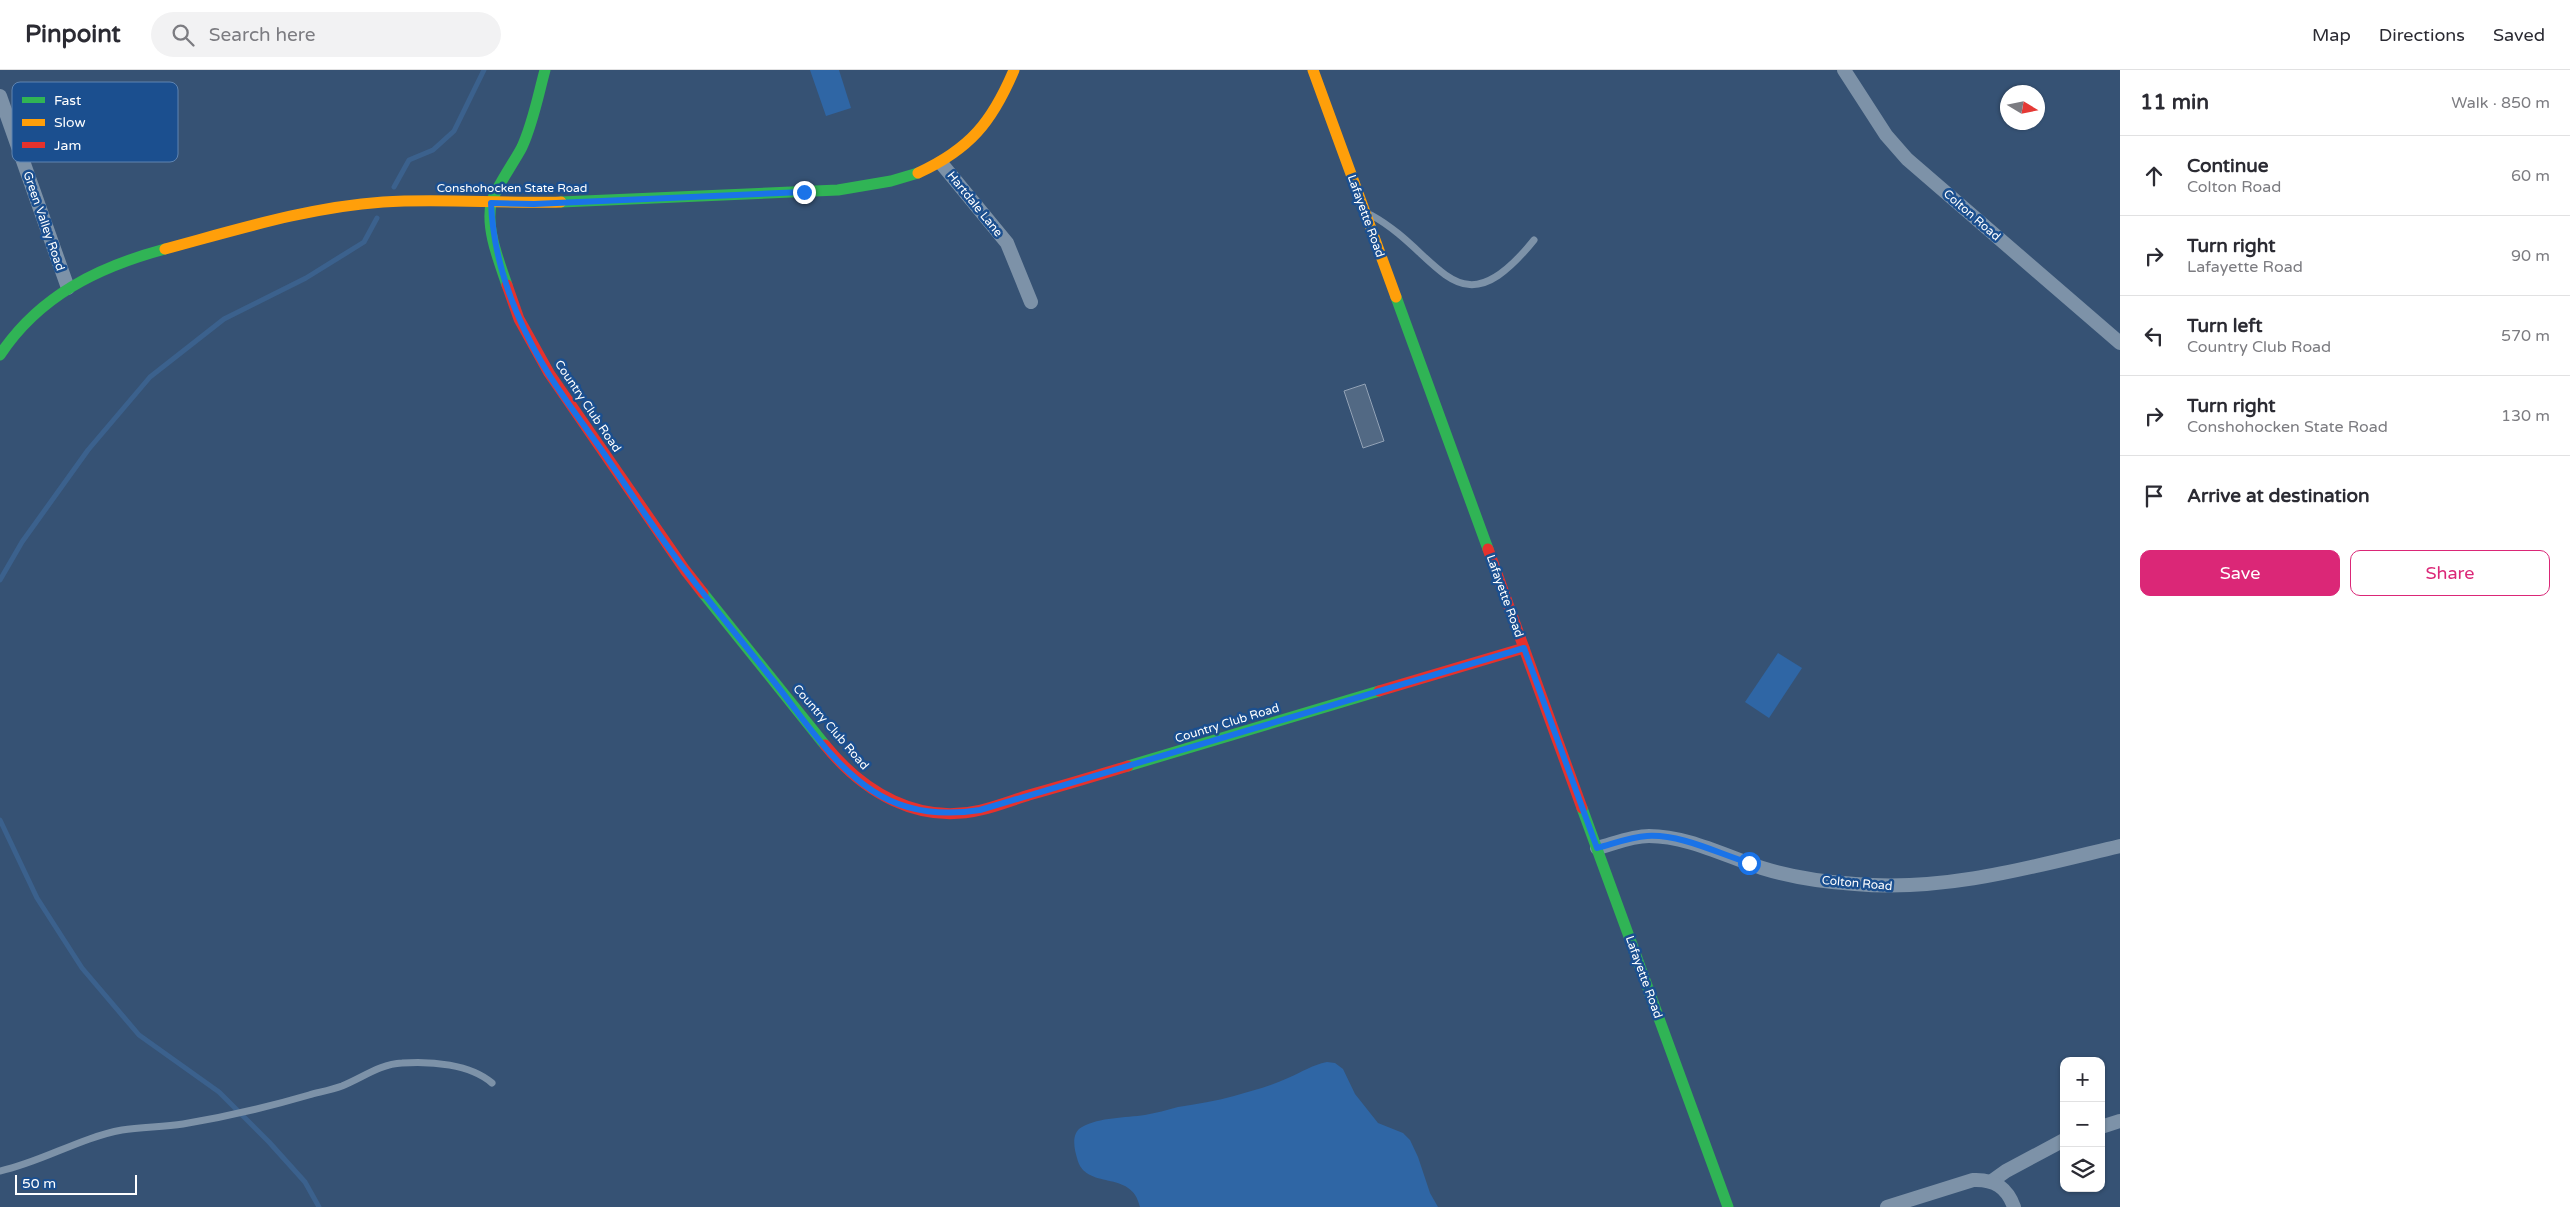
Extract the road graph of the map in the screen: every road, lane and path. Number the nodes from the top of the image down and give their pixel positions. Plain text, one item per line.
1 (545, 70) edge
2 (1014, 70) edge
3 (1313, 70) edge
4 (1844, 70) edge
5 (0, 96) edge
6 (12, 130) edge
7 (23, 162) edge
8 (941, 163) junction
9 (491, 203) junction
10 (1365, 211) junction
11 (1534, 240) dead end
12 (68, 288) junction
13 (1031, 302) dead end
14 (2120, 342) edge
15 (0, 355) edge
16 (1524, 648) junction
17 (2120, 846) edge
18 (1597, 848) junction
19 (492, 1083) dead end
20 (2120, 1121) edge
21 (2105, 1126) edge
22 (2060, 1142) edge
23 (0, 1171) edge
24 (1992, 1181) junction
25 (1728, 1207) edge
26 (1888, 1207) edge
27 (2014, 1207) edge

1 - 9 street
2 - 8 street, Conshohocken State Road
3 - 10 street, Lafayette Road
4 - 14 street, Colton Road
5 - 6 street, Green Valley Road
7 - 12 street, Green Valley Road
8 - 9 street, Conshohocken State Road
8 - 13 street, Hartdale Lane
9 - 12 street, Conshohocken State Road
9 - 16 street, Country Club Road
10 - 11 lane
10 - 16 street, Lafayette Road
12 - 15 street, Conshohocken State Road
16 - 18 street, Lafayette Road
17 - 18 street, Colton Road
18 - 25 street, Lafayette Road
19 - 23 lane
20 - 21 street
22 - 24 street
24 - 26 street
24 - 27 street

